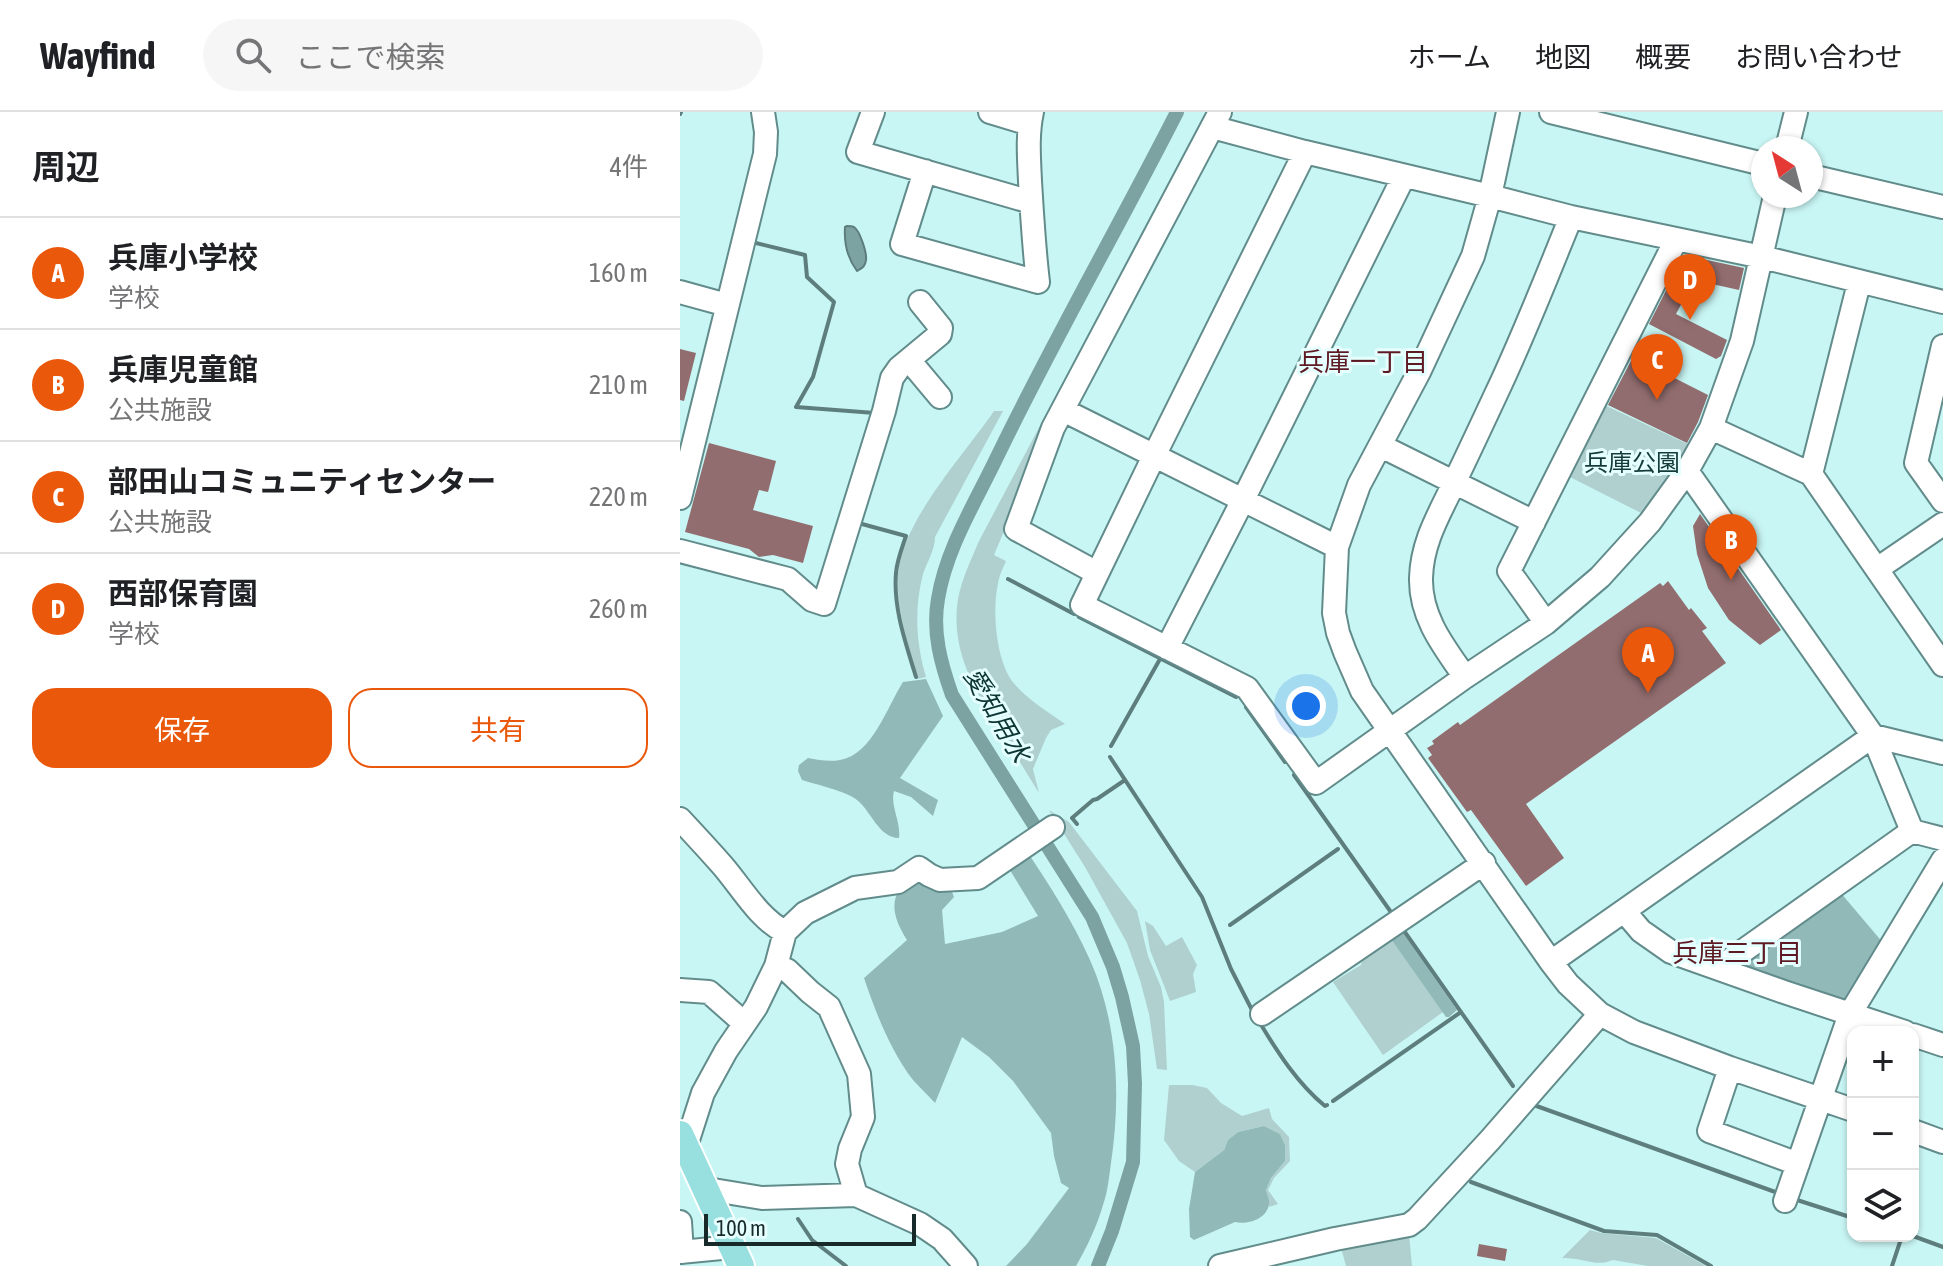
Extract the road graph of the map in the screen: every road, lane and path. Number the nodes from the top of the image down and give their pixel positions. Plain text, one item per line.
1 (763, 112) edge
2 (873, 112) edge
3 (990, 112) edge
4 (1508, 112) edge
5 (1551, 112) edge
6 (1796, 112) edge
7 (1031, 118) edge
8 (1216, 119) edge
9 (1790, 136) edge
10 (1305, 152) junction
11 (1751, 161) edge
12 (925, 171) junction
13 (1404, 176) junction
14 (1823, 179) edge
15 (1490, 196) junction
16 (1031, 202) junction
17 (1943, 207) edge
18 (1772, 208) edge
19 (1571, 217) junction
20 (1676, 240) junction
21 (1762, 257) junction
22 (1859, 283) junction
23 (680, 292) edge
24 (920, 302) dead end
25 (1943, 302) edge
26 (727, 305) junction
27 (1943, 346) edge
28 (909, 360) junction
29 (940, 397) dead end
30 (1063, 410) junction
31 (1711, 428) junction
32 (1381, 446) junction
33 (1154, 456) junction
34 (1687, 471) junction
35 (1811, 474) junction
36 (1454, 483) junction
37 (680, 498) edge
38 (1243, 500) junction
39 (1943, 501) edge
40 (1534, 522) junction
41 (1943, 524) edge
42 (1337, 547) junction
43 (680, 551) edge
44 (1877, 569) junction
45 (1097, 573) junction
46 (1546, 623) junction
47 (1167, 648) junction
48 (1943, 665) edge
49 (1465, 677) junction
50 (1389, 731) junction
51 (1873, 736) junction
52 (1943, 753) edge
53 (680, 819) edge
54 (1053, 827) dead end
55 (1912, 831) junction
56 (1943, 839) edge
57 (1484, 863) junction
58 (1940, 874) edge
59 (1624, 911) junction
60 (785, 932) junction
61 (1551, 962) junction
62 (776, 966) junction
63 (1719, 968) junction
64 (680, 990) edge
65 (1262, 1014) dead end
66 (1600, 1014) junction
67 (1850, 1014) junction
68 (744, 1023) junction
69 (1887, 1026) edge
70 (1919, 1036) edge
71 (1942, 1041) edge
72 (1730, 1068) junction
73 (1821, 1099) junction
74 (1847, 1108) edge
75 (1919, 1133) edge
76 (1943, 1142) edge
77 (690, 1162) edge
78 (1798, 1164) junction
79 (856, 1195) junction
80 (1787, 1196) dead end
81 (680, 1222) edge
82 (681, 1252) edge
83 (737, 1256) edge
84 (966, 1266) edge
85 (1220, 1266) edge

1 - 26 street
2 - 12 street
3 - 7 street
4 - 15 street
5 - 11 street
6 - 9 street
7 - 16 street
8 - 10 street
8 - 30 street
10 - 13 street
10 - 33 street
12 - 16 street
12 - 16 street
13 - 15 street
13 - 38 street
14 - 17 street
15 - 19 street
15 - 32 street
18 - 21 street
19 - 20 street
19 - 36 street
20 - 21 street
20 - 40 street
21 - 22 street
21 - 31 street
22 - 25 street
22 - 35 street
23 - 26 street
24 - 28 street
26 - 37 street
27 - 39 street
28 - 29 street
28 - 43 street
30 - 33 street
30 - 45 street
31 - 34 street
31 - 35 street
32 - 36 street
32 - 42 street
33 - 38 street
33 - 45 street
34 - 46 street
34 - 51 street
35 - 44 street
36 - 40 street
36 - 49 street
38 - 42 street
38 - 47 street
40 - 46 street
41 - 44 street
42 - 50 street
44 - 48 street
45 - 47 street
46 - 49 street
47 - 50 street
49 - 50 street
50 - 57 street
51 - 52 street
51 - 55 street
51 - 59 street
53 - 60 street
54 - 60 street
55 - 56 street
55 - 63 street
57 - 61 street
57 - 65 street
58 - 67 street
59 - 61 street
59 - 63 street
60 - 62 street
61 - 66 street
62 - 68 street
62 - 79 street
63 - 67 street
64 - 68 street
66 - 72 street
66 - 85 street
67 - 69 street
67 - 73 street
68 - 77 street
70 - 71 street
72 - 73 street
72 - 78 street
73 - 74 street
73 - 78 street
75 - 76 street
77 - 79 street
77 - 83 main road
78 - 80 street
79 - 84 street
81 - 82 street
82 - 83 street

